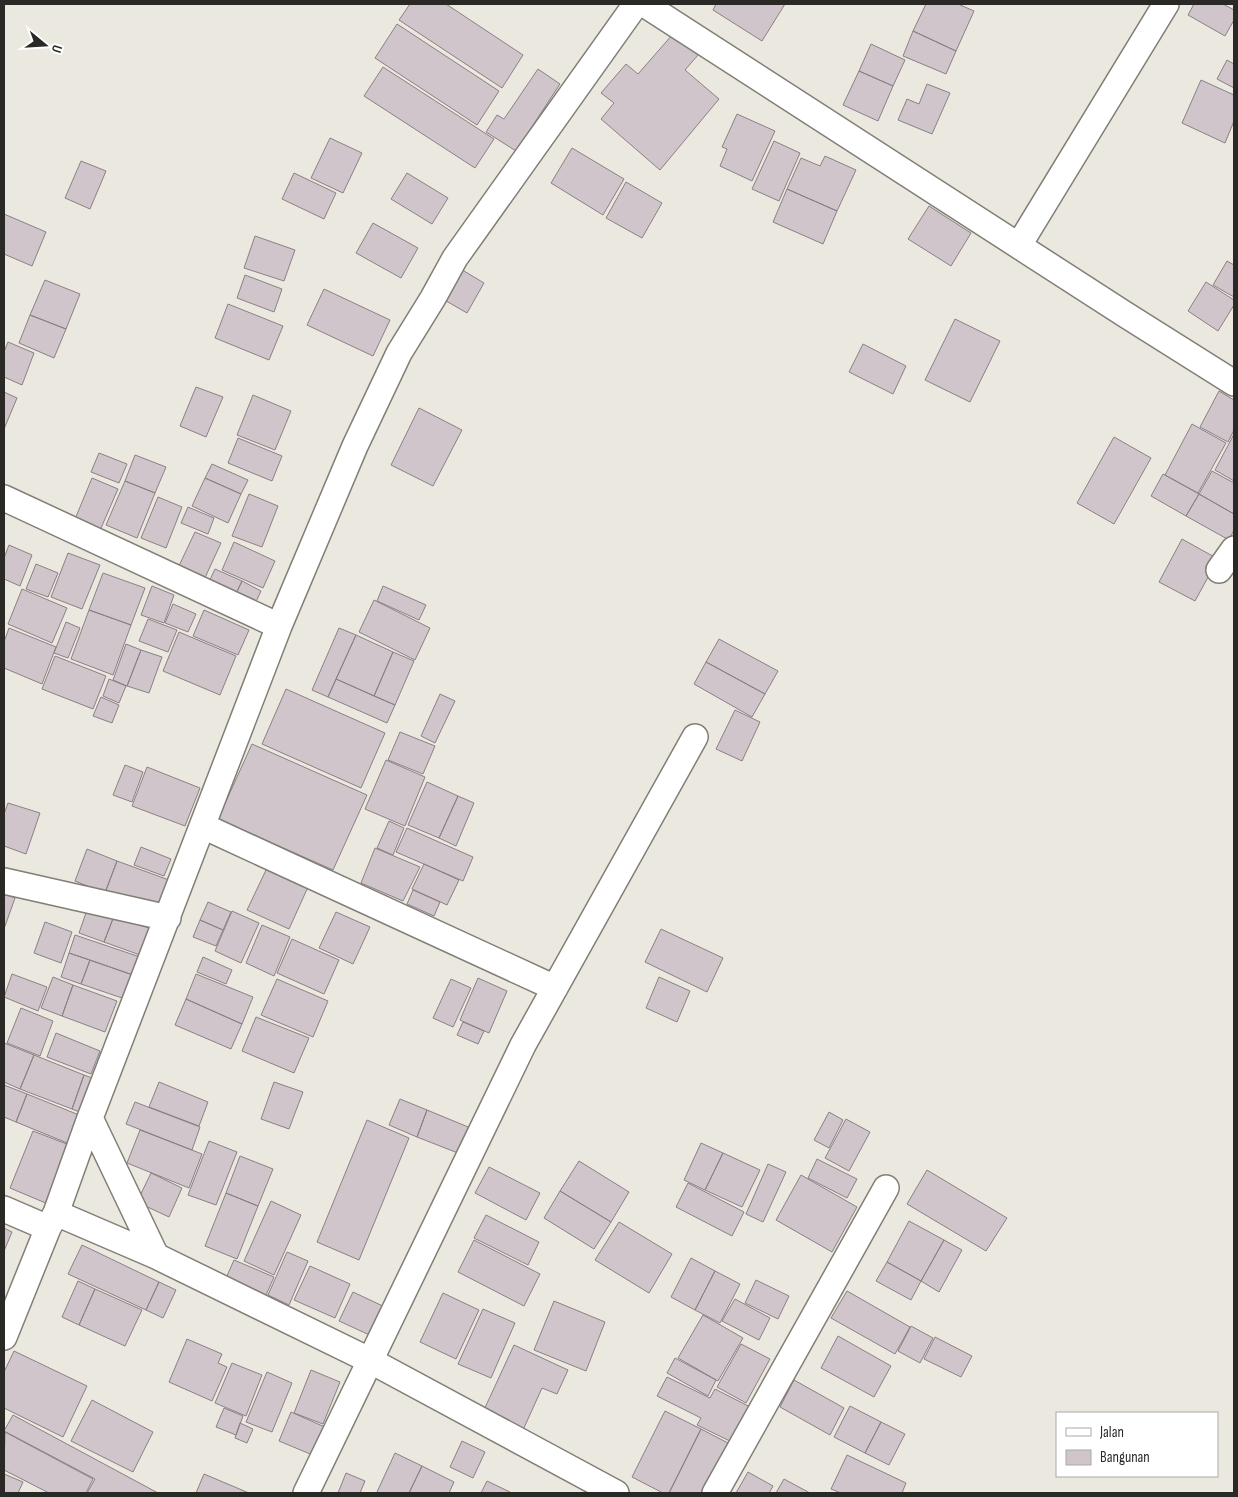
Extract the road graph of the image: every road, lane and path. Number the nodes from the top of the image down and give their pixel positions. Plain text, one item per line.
1 (636, 4) edge
2 (644, 4) edge
3 (1166, 4) edge
4 (1019, 245) junction
5 (1234, 383) edge
6 (4, 498) edge
7 (1234, 549) edge
8 (1219, 570) dead end
9 (279, 626) junction
10 (695, 737) dead end
11 (203, 826) junction
12 (4, 881) edge
13 (168, 918) junction
14 (555, 988) junction
15 (90, 1118) junction
16 (886, 1188) dead end
17 (4, 1209) edge
18 (52, 1221) junction
19 (156, 1256) junction
20 (4, 1337) edge
21 (371, 1361) junction
22 (306, 1493) edge
23 (616, 1493) edge
24 (715, 1493) edge

1 - 9 street
2 - 4 street
3 - 4 street
4 - 5 street
6 - 9 street
7 - 8 street
9 - 11 street
10 - 14 street
11 - 13 street
11 - 14 street
12 - 13 street
13 - 15 street
14 - 21 street
15 - 18 street
15 - 19 street
16 - 24 street
17 - 18 street
18 - 19 street
18 - 20 street
19 - 21 street
21 - 22 street
21 - 23 street

